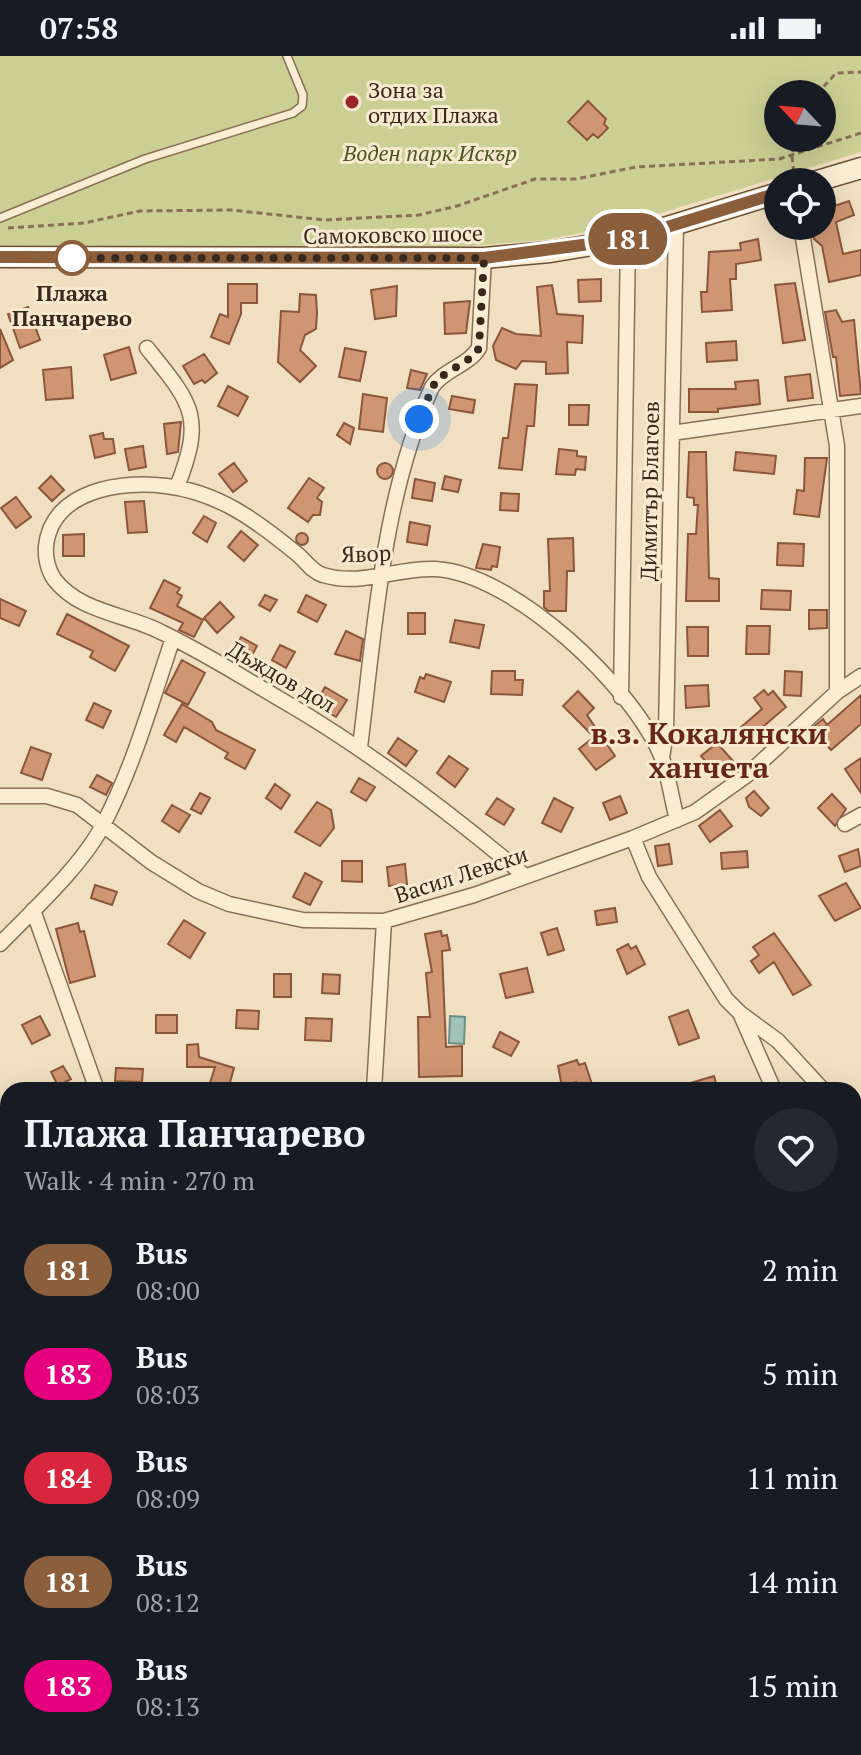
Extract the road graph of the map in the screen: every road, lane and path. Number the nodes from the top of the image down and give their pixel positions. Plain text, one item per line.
1 (287, 56) edge
2 (861, 72) edge
3 (830, 80) edge
4 (861, 133) edge
5 (793, 152) edge
6 (792, 157) junction
7 (793, 168) edge
8 (861, 168) edge
9 (836, 175) edge
10 (764, 197) edge
11 (0, 218) edge
12 (676, 225) junction
13 (0, 226) edge
14 (628, 239) junction
15 (803, 240) edge
16 (0, 257) edge
17 (484, 258) junction
18 (147, 348) dead end
19 (861, 406) edge
20 (830, 410) junction
21 (672, 433) junction
22 (177, 487) junction
23 (57, 518) joint
24 (382, 578) junction
25 (173, 638) junction
26 (861, 676) edge
27 (837, 692) junction
28 (621, 697) junction
29 (360, 747) junction
30 (662, 758) junction
31 (0, 796) edge
32 (861, 815) edge
33 (677, 820) junction
34 (845, 824) dead end
35 (103, 825) junction
36 (633, 838) junction
37 (525, 876) junction
38 (33, 910) junction
39 (384, 921) junction
40 (0, 944) edge
41 (740, 1013) junction
42 (94, 1082) edge
43 (374, 1082) edge
44 (770, 1082) edge
45 (816, 1082) edge

1 - 11 lane
2 - 3 path
4 - 6 path
5 - 6 path
6 - 7 path
6 - 13 path
8 - 9 main road
10 - 12 main road, Самоковско шосе
12 - 14 main road, Самоковско шосе
12 - 21 street, Димитър Благоев
14 - 17 main road, Самоковско шосе
14 - 28 street, Димитър Благоев
15 - 20 street
16 - 17 main road, Самоковско шосе
17 - 24 street
18 - 22 street
19 - 20 street
20 - 21 street
20 - 27 street
21 - 30 street, Димитър Благоев
22 - 23 street, Явор
22 - 24 street, Явор
23 - 25 street, Дъждов дол
24 - 28 street, Явор
24 - 29 street
25 - 29 street, Дъждов дол
25 - 35 street
26 - 27 street, Васил Левски
27 - 33 street, Васил Левски
28 - 30 street, Димитър Благоев
29 - 37 street, Дъждов дол
30 - 33 street, Димитър Благоев
31 - 35 street, Васил Левски
32 - 34 street
33 - 36 street, Васил Левски
35 - 38 street
35 - 39 street, Васил Левски
36 - 37 street, Васил Левски
36 - 41 street
37 - 39 street, Васил Левски
38 - 40 street
38 - 42 street
39 - 43 street
41 - 44 street
41 - 45 street

